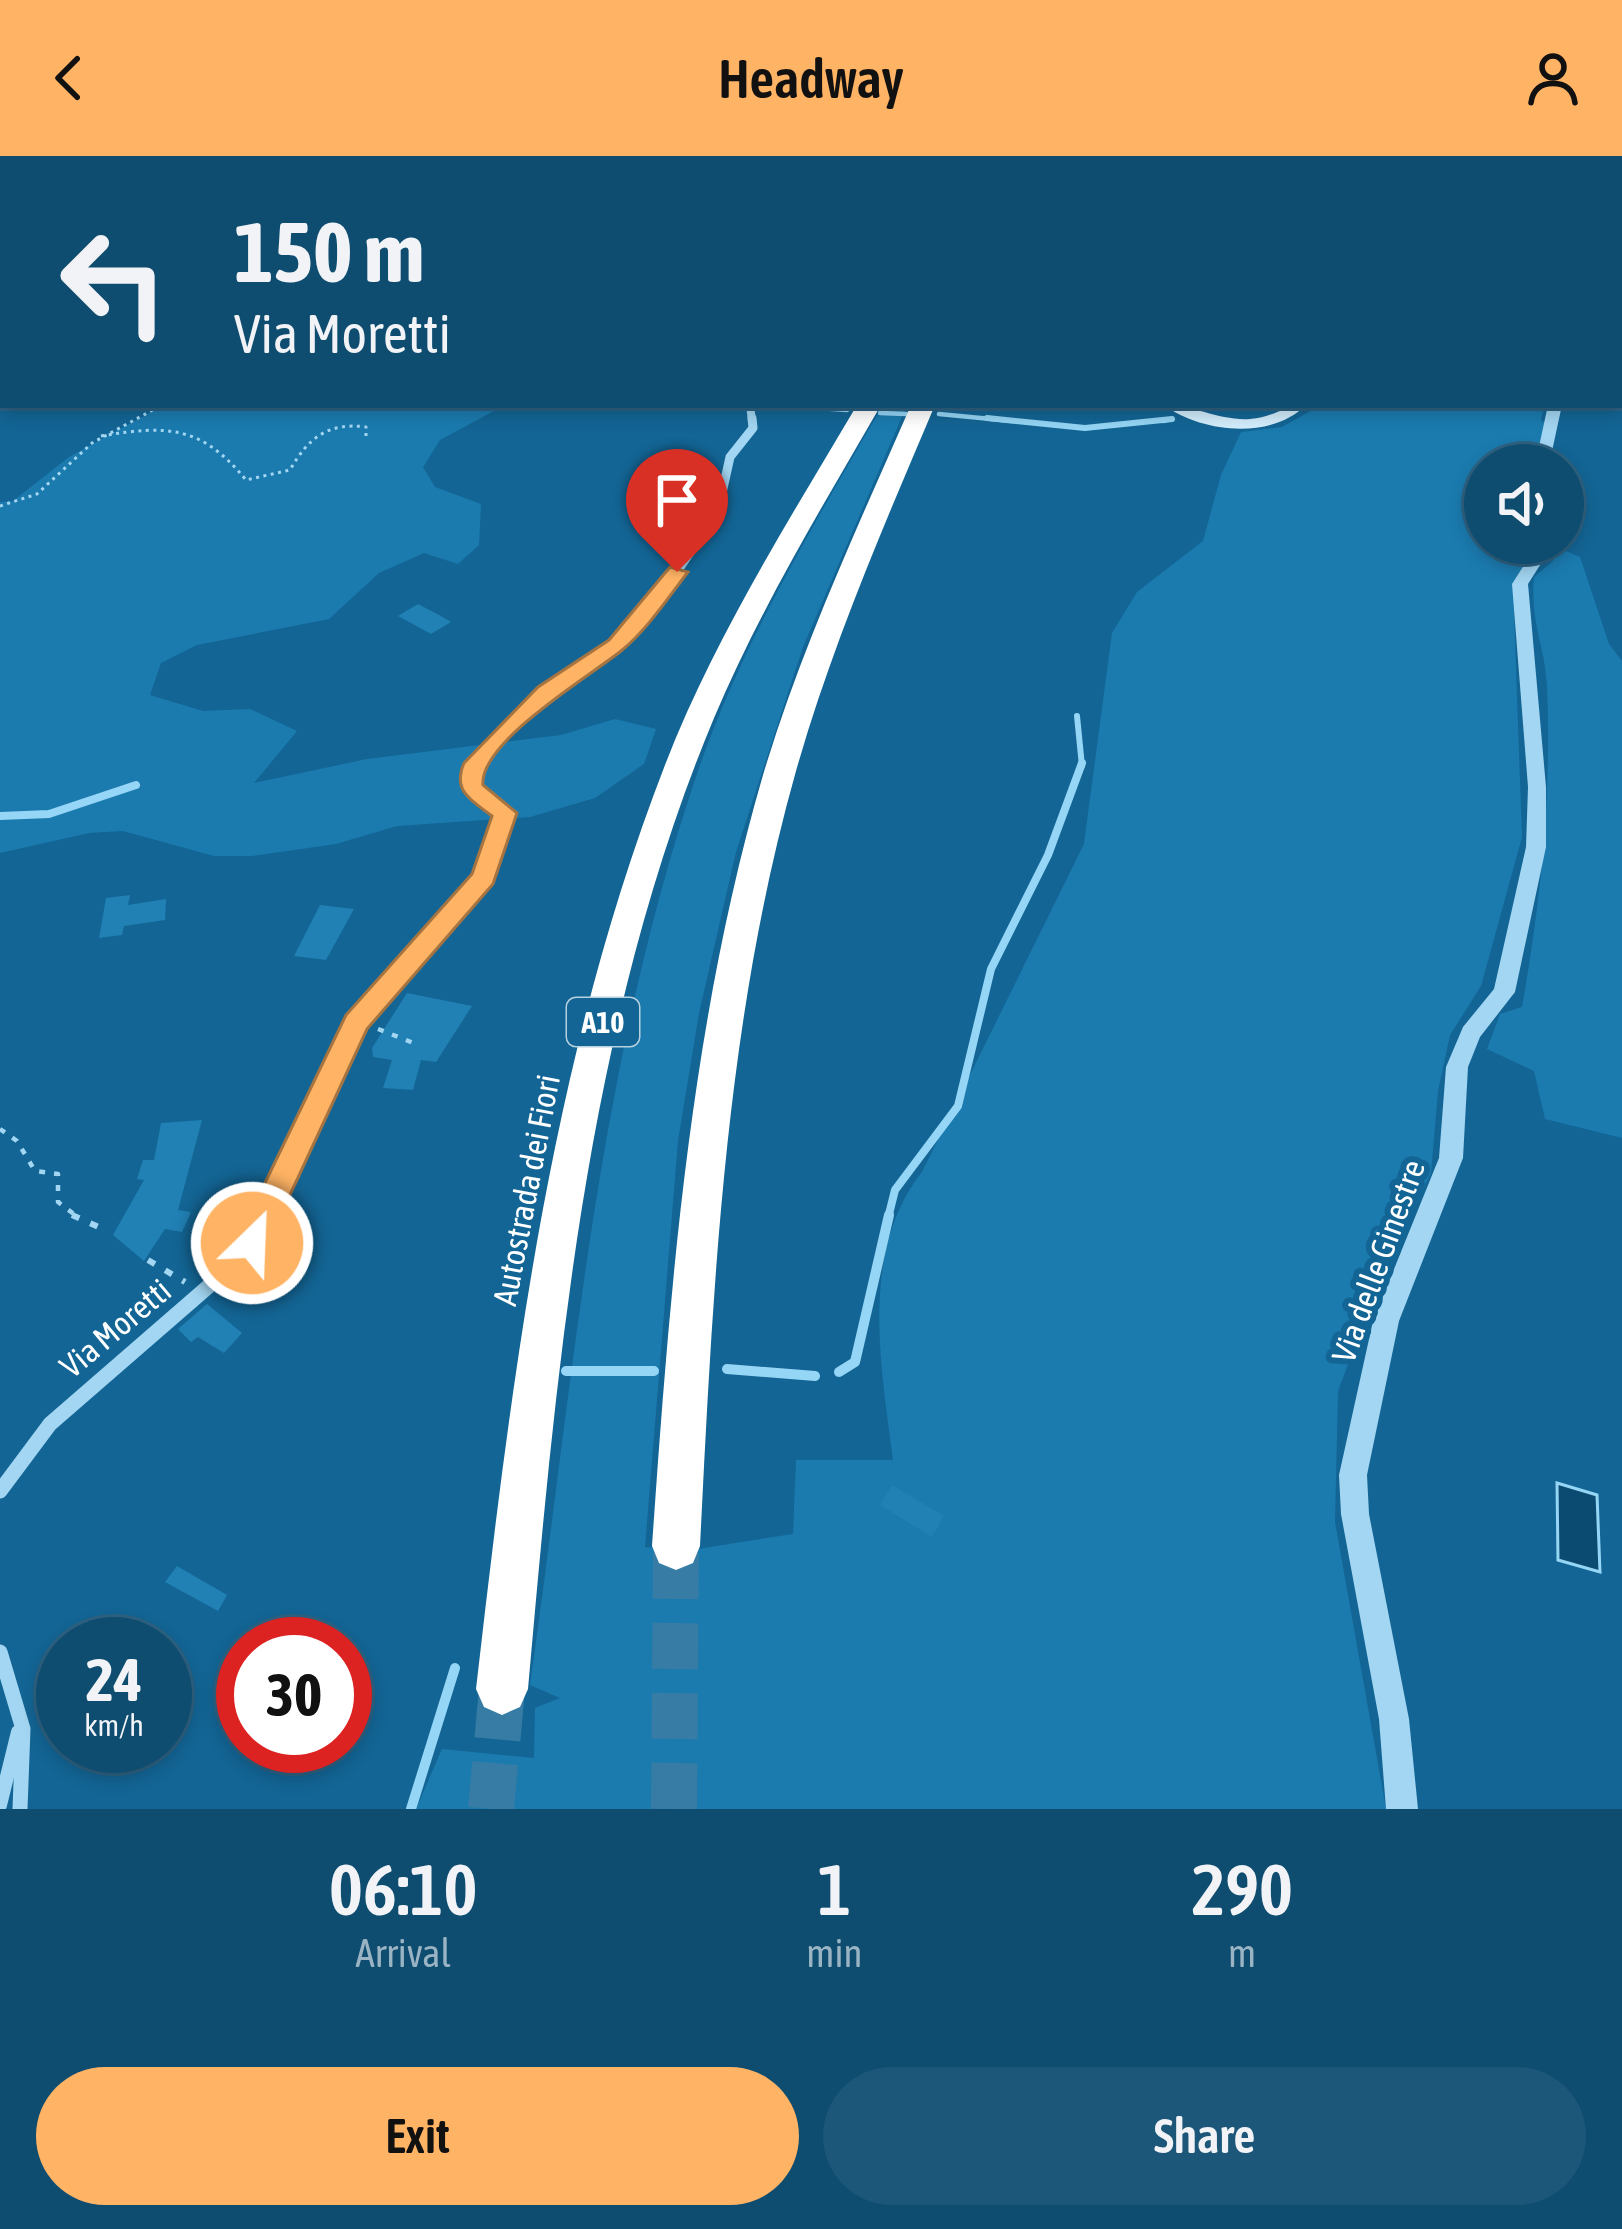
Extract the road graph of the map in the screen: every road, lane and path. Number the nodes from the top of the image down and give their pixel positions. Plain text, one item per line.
1 (156, 408) edge
2 (750, 408) edge
3 (867, 408) edge
4 (922, 408) edge
5 (1183, 408) edge
6 (1293, 408) edge
7 (1554, 408) edge
8 (101, 436) junction
9 (366, 438) dead end
10 (1547, 444) edge
11 (0, 506) edge
12 (1533, 564) edge
13 (355, 1026) junction
14 (416, 1044) dead end
15 (0, 1129) edge
16 (103, 1229) dead end
17 (0, 1491) edge
18 (676, 1546) tunnel mouth
19 (0, 1652) edge
20 (502, 1689) tunnel mouth
21 (22, 1718) junction
22 (0, 1805) edge
23 (20, 1809) edge
24 (1402, 1809) edge

1 - 8 path
2 - 13 street, Via Moretti
3 - 20 highway, Autostrada dei Fiori / A10
4 - 18 highway
5 - 6 main road
7 - 10 street
8 - 9 path
8 - 11 path
12 - 24 street, Via delle Ginestre
13 - 14 path
13 - 17 street, Via Moretti
15 - 16 path
19 - 21 street
21 - 22 street
21 - 23 street

